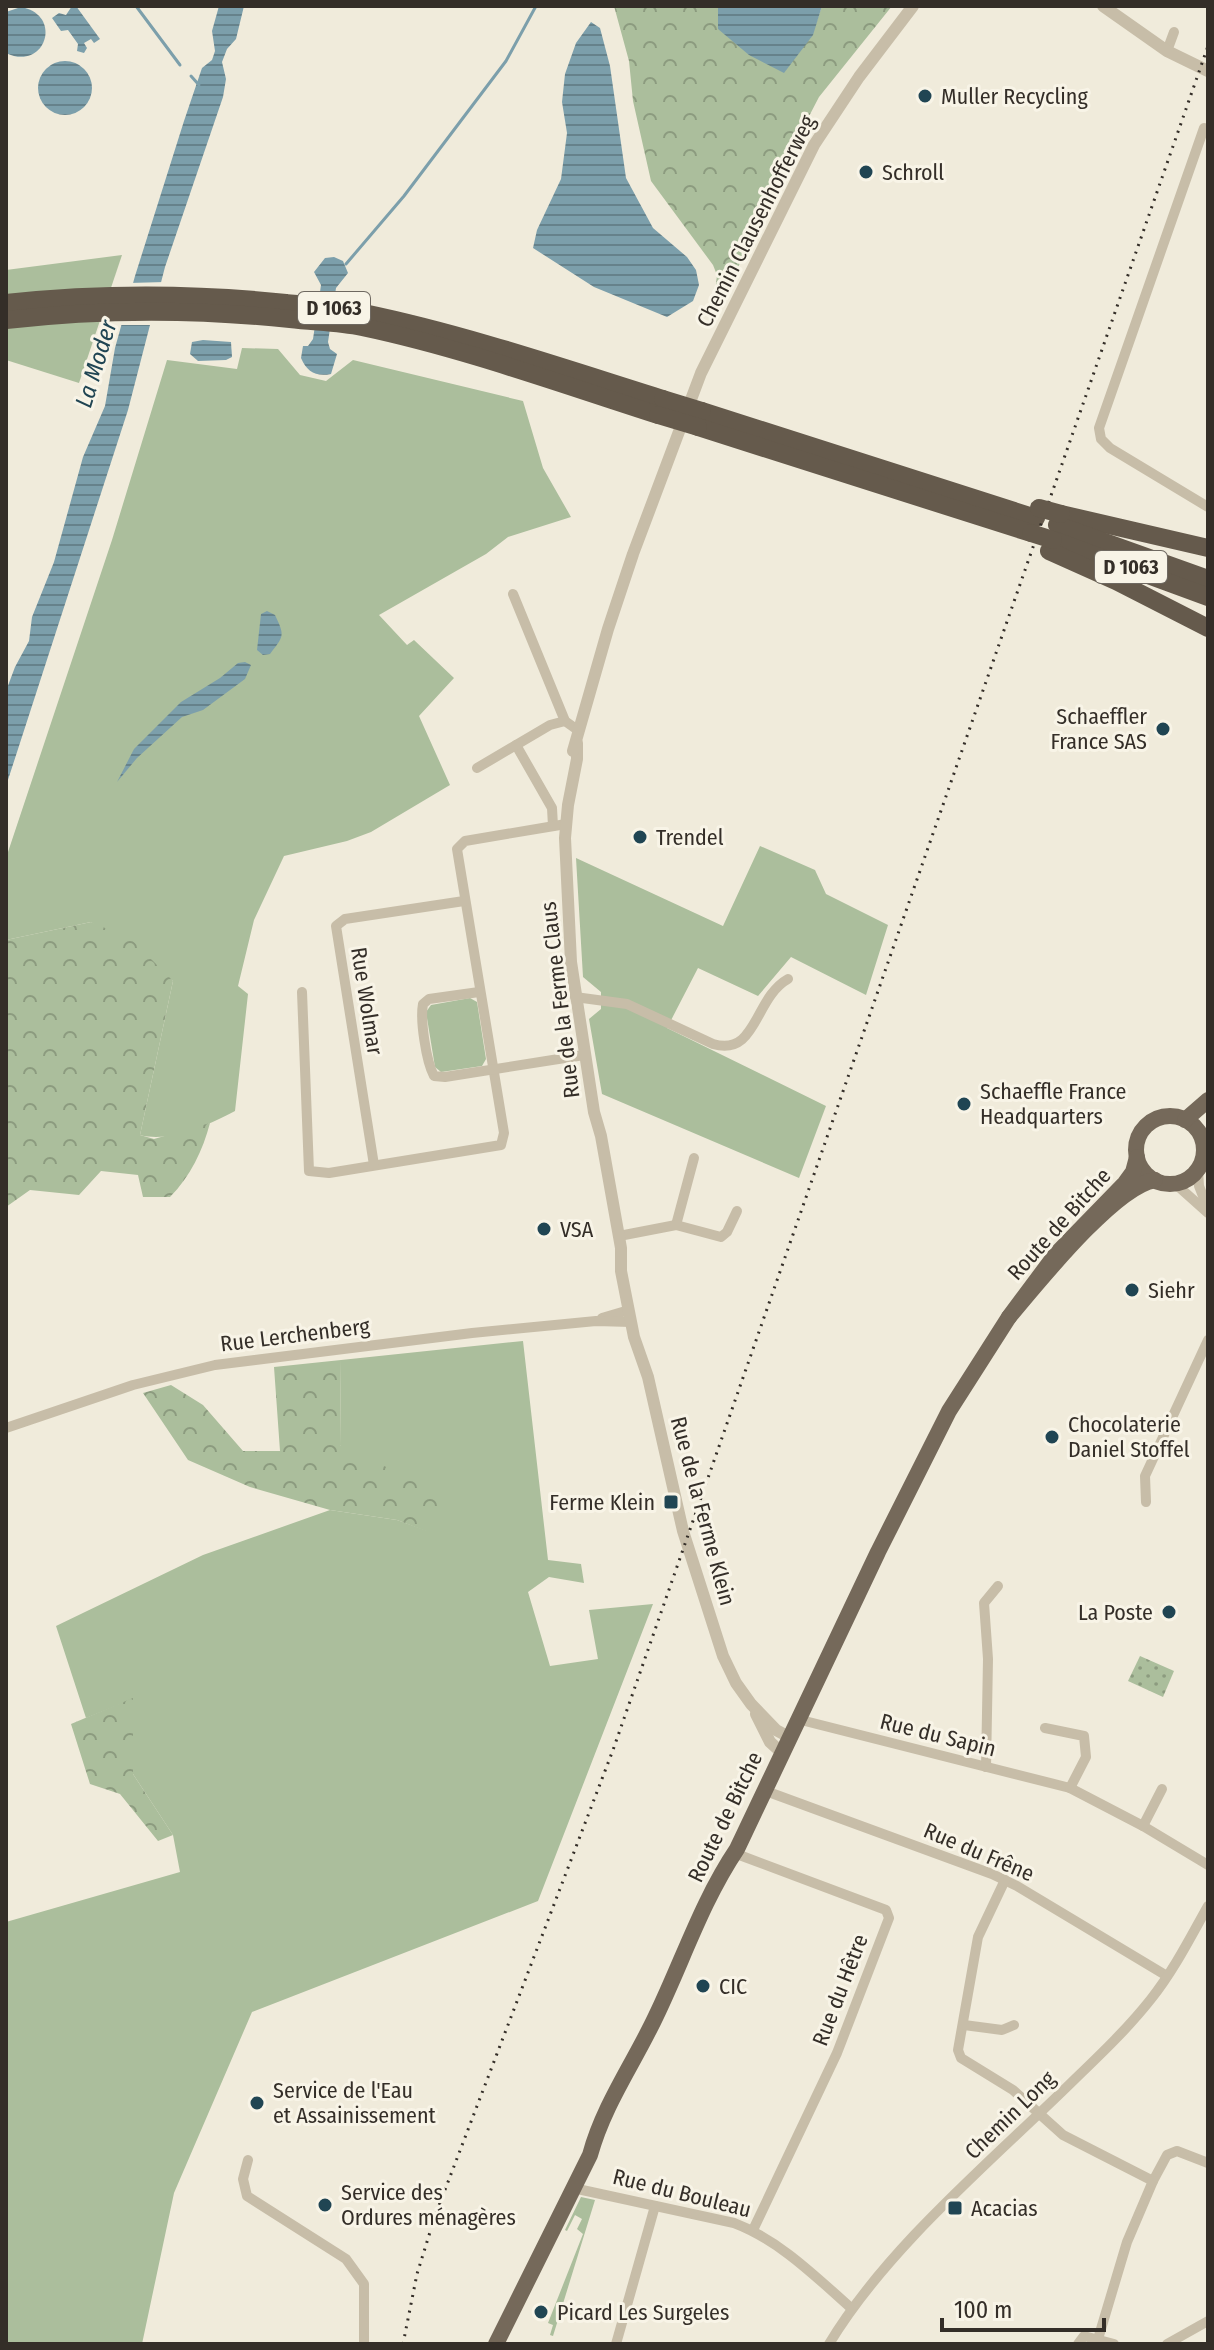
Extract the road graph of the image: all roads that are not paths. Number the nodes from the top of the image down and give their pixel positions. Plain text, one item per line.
1 (913, 6) edge
2 (1103, 6) edge
3 (1174, 32) dead end
4 (1167, 51) junction
5 (1208, 71) edge
6 (1204, 128) dead end
7 (6, 303) edge
8 (102, 304) junction
9 (6, 320) edge
10 (698, 380) joint
11 (1208, 507) edge
12 (1028, 524) junction
13 (1055, 532) junction
14 (1208, 548) edge
15 (1208, 579) edge
16 (513, 594) dead end
17 (1208, 597) edge
18 (1208, 628) edge
19 (565, 721) junction
20 (578, 737) junction
21 (516, 745) junction
22 (477, 768) dead end
23 (559, 825) junction
24 (464, 901) junction
25 (788, 979) dead end
26 (302, 992) dead end
27 (479, 992) junction
28 (575, 997) junction
29 (584, 1055) junction
30 (494, 1069) junction
31 (1208, 1100) edge
32 (1185, 1120) junction
33 (1206, 1137) edge
34 (1137, 1157) junction
35 (694, 1158) dead end
36 (374, 1165) junction
37 (1198, 1170) junction
38 (1163, 1182) junction
39 (737, 1211) dead end
40 (1208, 1211) edge
41 (676, 1225) junction
42 (619, 1236) junction
43 (630, 1316) junction
44 (1009, 1317) junction
45 (1208, 1340) edge
46 (6, 1428) edge
47 (1146, 1502) dead end
48 (998, 1586) dead end
49 (797, 1719) junction
50 (1045, 1728) dead end
51 (785, 1744) junction
52 (986, 1767) junction
53 (1070, 1788) junction
54 (1162, 1789) dead end
55 (763, 1790) junction
56 (1143, 1826) junction
57 (734, 1853) junction
58 (1208, 1865) edge
59 (1005, 1880) junction
60 (1208, 1906) edge
61 (1167, 1976) junction
62 (964, 2025) junction
63 (1014, 2025) dead end
64 (1040, 2115) junction
65 (248, 2160) dead end
66 (1208, 2163) edge
67 (1153, 2181) junction
68 (573, 2188) junction
69 (655, 2206) junction
70 (753, 2230) junction
71 (851, 2308) junction
72 (1208, 2321) edge
73 (1098, 2339) junction
74 (364, 2344) edge
75 (496, 2344) edge
76 (616, 2344) edge
77 (829, 2344) edge
78 (1078, 2344) edge
79 (1114, 2344) edge
80 (1167, 2344) edge

1 - 10 street, Chemin Clausenhofferweg
2 - 4 street
3 - 4 street
4 - 5 street
6 - 11 street
7 - 8 highway, D 1063
8 - 9 highway, D 1063
8 - 12 highway, D 1063, bridge
10 - 20 street, Rue de la Ferme Claus
12 - 13 highway, D 1063, bridge
12 - 13 highway, bridge
13 - 14 highway
13 - 15 highway, D 1063
13 - 17 highway, D 1063
13 - 18 highway
16 - 19 street
19 - 20 street
19 - 21 street
20 - 23 street, Rue de la Ferme Claus
21 - 22 street
21 - 23 street
23 - 24 street
23 - 28 street, Rue de la Ferme Claus
24 - 27 street
24 - 36 street, Rue Wolmar
25 - 28 street
26 - 36 street
27 - 30 street
27 - 30 street
28 - 29 street, Rue de la Ferme Claus
29 - 30 street
29 - 42 street, Rue de la Ferme Claus
30 - 36 street
31 - 32 main road
32 - 33 main road
32 - 34 main road
33 - 37 main road
34 - 38 main road
34 - 44 main road, Route de Bitche
35 - 41 street
37 - 38 main road
37 - 40 street
38 - 40 street
38 - 44 main road, Route de Bitche
39 - 41 street
41 - 42 street
42 - 43 street, Rue de la Ferme Claus
43 - 46 street, Rue Lerchenberg
43 - 51 street, Rue de la Ferme Klein
44 - 49 main road, Route de Bitche
45 - 47 street
48 - 52 street
49 - 51 main road, Route de Bitche
49 - 52 street, Rue du Sapin
50 - 53 street
51 - 55 main road, Route de Bitche
52 - 53 street, Rue du Sapin
53 - 56 street, Rue du Sapin
54 - 56 street
55 - 57 main road, Route de Bitche
55 - 59 street, Rue du Frêne
56 - 58 street, Rue du Sapin
57 - 68 main road, Route de Bitche
57 - 70 street, Rue du Hêtre
59 - 61 street, Rue du Frêne
59 - 62 street
60 - 61 street, Chemin Long
61 - 64 street, Chemin Long
62 - 63 street
62 - 64 street
64 - 67 street
64 - 71 street, Chemin Long
65 - 74 street
66 - 67 street
67 - 73 street
68 - 69 street, Rue du Bouleau
68 - 75 main road, Route de Bitche
69 - 70 street, Rue du Bouleau
69 - 76 street
70 - 71 street, Rue du Bouleau
71 - 77 street, Chemin Long
72 - 80 street
73 - 78 street
73 - 79 street

